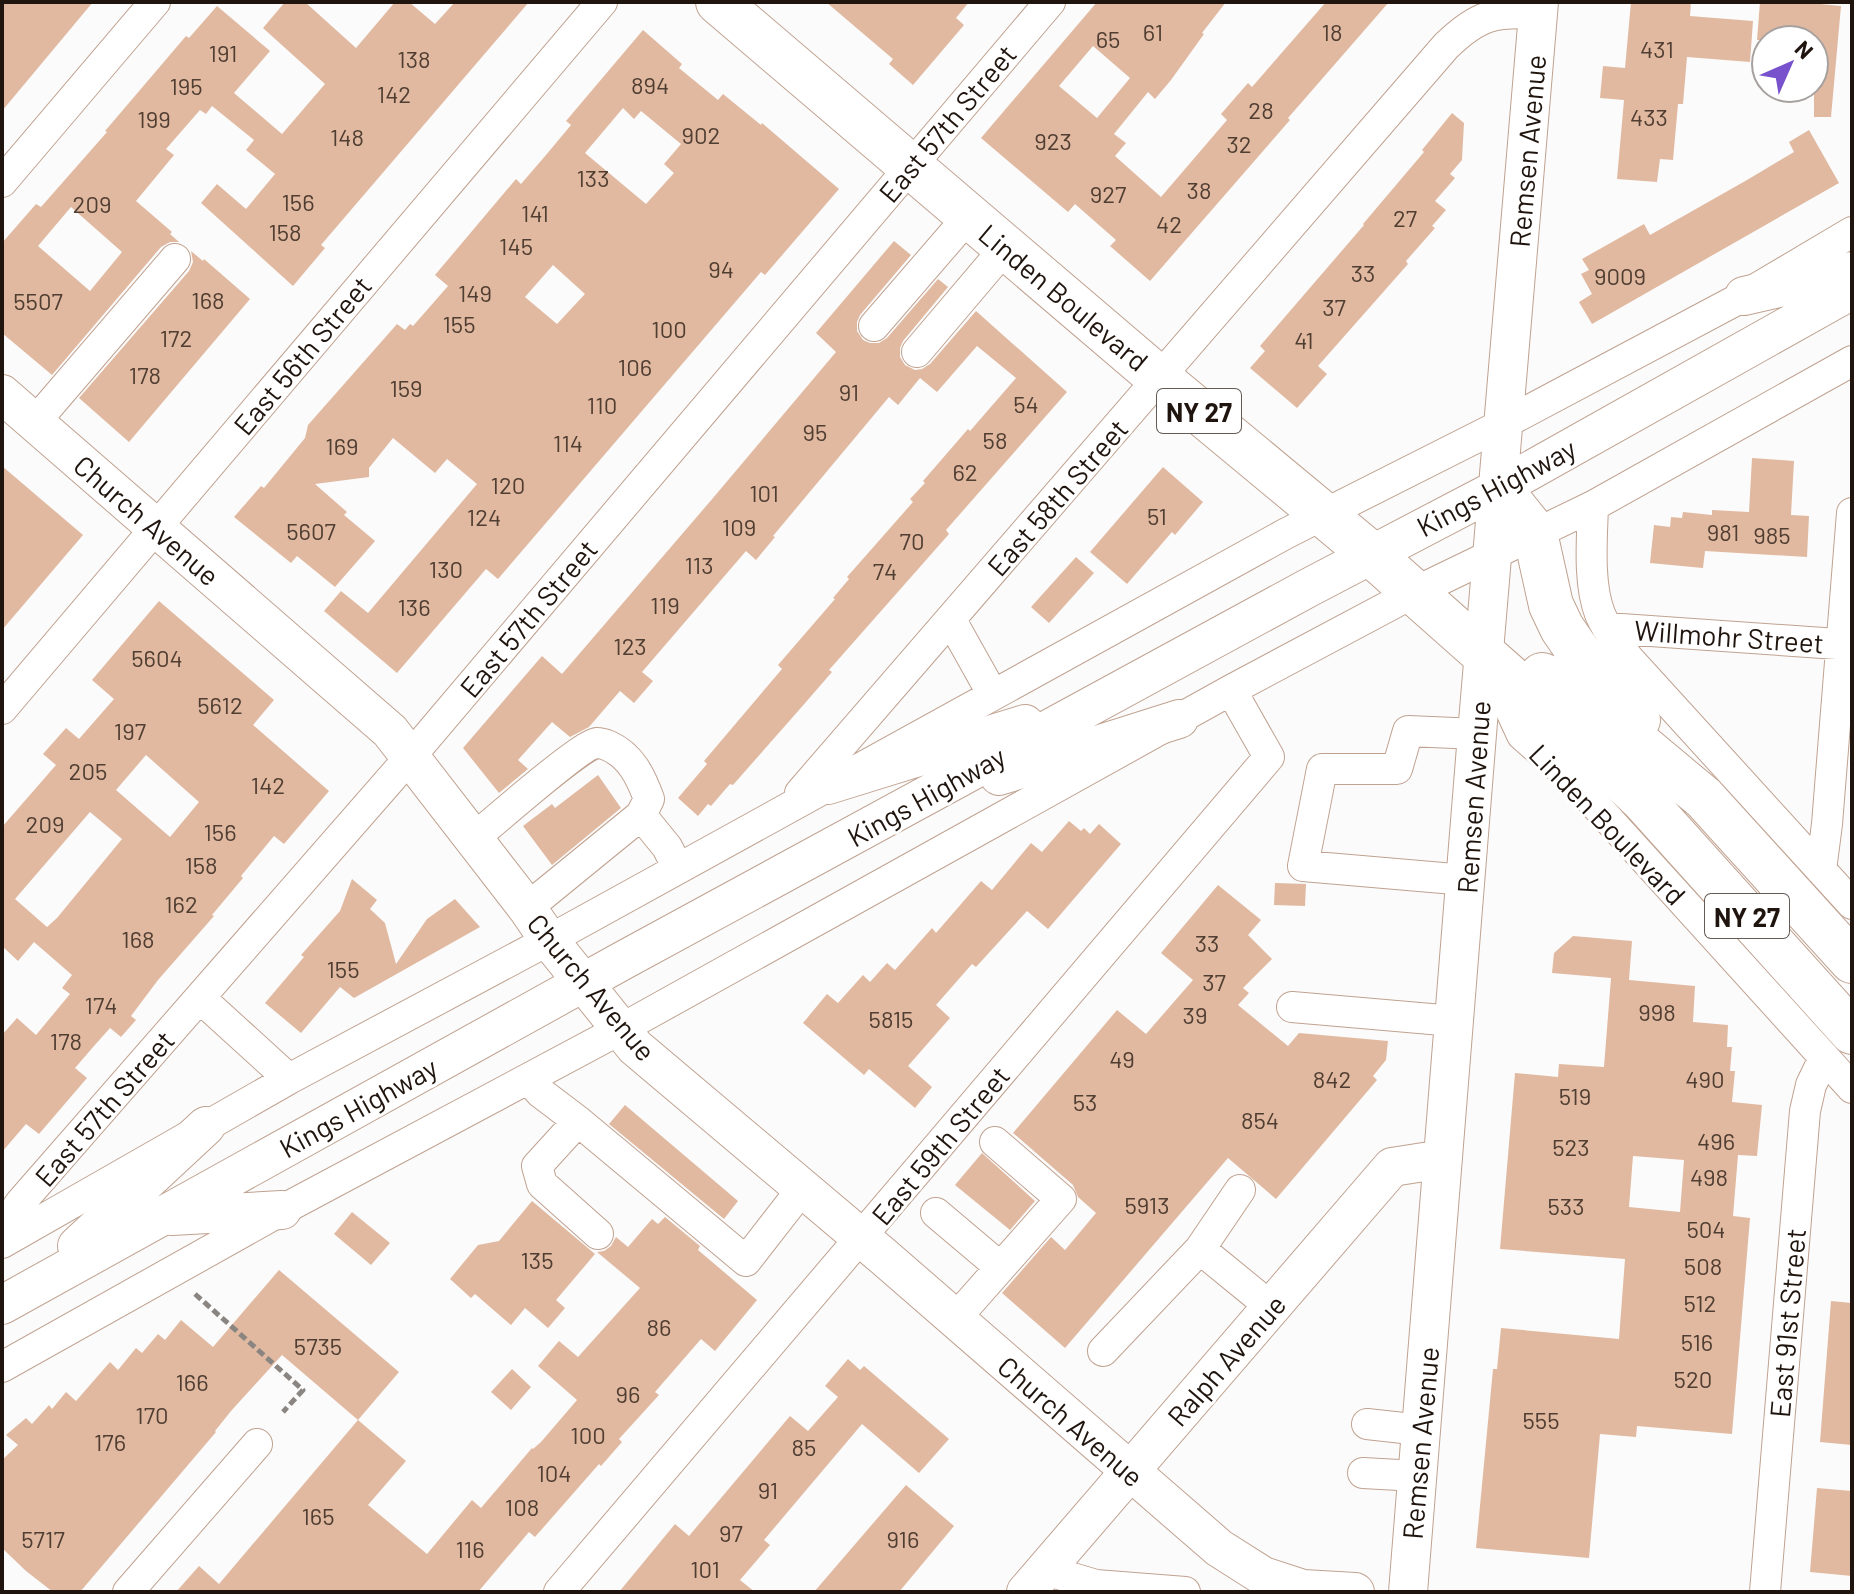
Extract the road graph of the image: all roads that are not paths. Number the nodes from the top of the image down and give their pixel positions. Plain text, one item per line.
1 (155, 2) edge
2 (602, 2) edge
3 (718, 2) edge
4 (1050, 2) edge
5 (1539, 8) edge
6 (910, 166) junction
7 (2, 182) edge
8 (969, 216) junction
9 (1852, 232) edge
10 (1006, 247) junction
11 (175, 259) dead end
12 (1852, 271) edge
13 (1852, 290) edge
14 (1744, 296) junction
15 (874, 326) dead end
16 (917, 352) dead end
17 (1852, 361) edge
18 (1160, 379) junction
19 (2, 394) edge
20 (35, 422) junction
21 (1505, 423) junction
22 (1499, 488) junction
23 (1593, 506) junction
24 (1322, 513) junction
25 (1852, 513) edge
26 (156, 527) junction
27 (1535, 533) junction
28 (1371, 554) junction
29 (1493, 554) junction
30 (1415, 592) junction
31 (951, 620) junction
32 (1607, 628) junction
33 (1847, 644) edge
34 (1484, 652) junction
35 (1231, 690) junction
36 (993, 695) junction
37 (1104, 699) junction
38 (2, 709) edge
39 (1179, 719) junction
40 (1478, 734) junction
41 (410, 757) junction
42 (828, 785) junction
43 (1704, 798) junction
44 (916, 802) junction
45 (788, 807) junction
46 (641, 815) junction
47 (473, 839) junction
48 (678, 868) junction
49 (1821, 870) junction
50 (1466, 880) junction
51 (1852, 904) edge
52 (527, 908) junction
53 (549, 940) junction
54 (1852, 961) edge
55 (583, 983) junction
56 (200, 998) junction
57 (1292, 1007) dead end
58 (1454, 1021) junction
59 (621, 1029) junction
60 (1838, 1045) edge
61 (289, 1079) junction
62 (528, 1079) junction
63 (1852, 1088) edge
64 (578, 1121) junction
65 (206, 1126) junction
66 (995, 1142) dead end
67 (1443, 1159) junction
68 (802, 1189) junction
69 (1240, 1190) dead end
70 (282, 1210) junction
71 (936, 1213) dead end
72 (160, 1216) junction
73 (2, 1229) edge
74 (598, 1234) dead end
75 (861, 1238) junction
76 (2, 1243) edge
77 (1200, 1249) junction
78 (1000, 1267) junction
79 (16, 1296) edge
80 (1271, 1307) junction
81 (955, 1319) junction
82 (1103, 1351) dead end
83 (2, 1367) edge
84 (1367, 1424) dead end
85 (1421, 1430) junction
86 (257, 1444) dead end
87 (1129, 1472) junction
88 (1363, 1473) dead end
89 (1417, 1476) junction
90 (1035, 1581) edge
91 (1289, 1590) edge
92 (128, 1592) edge
93 (559, 1592) edge
94 (1185, 1592) edge
95 (1355, 1592) edge
96 (1408, 1592) edge
97 (1765, 1592) edge

1 - 7 street
2 - 26 street, East 56th Street
3 - 6 highway, Linden Boulevard / NY 27
4 - 6 street, East 57th Street
5 - 18 street, East 58th Street
5 - 21 main road, Remsen Avenue
6 - 8 highway, Linden Boulevard / NY 27
6 - 41 street, East 57th Street
8 - 10 highway, Linden Boulevard / NY 27
8 - 15 street
9 - 14 street, Kings Highway
10 - 16 street
10 - 18 highway, Linden Boulevard / NY 27
11 - 20 street
12 - 14 main road
13 - 22 main road, Kings Highway
14 - 21 street, Kings Highway
17 - 23 street, Kings Highway
18 - 24 highway, Linden Boulevard / NY 27
18 - 31 street, East 58th Street
19 - 20 main road, Church Avenue
20 - 26 main road, Church Avenue
21 - 22 main road, Remsen Avenue
21 - 24 street, Kings Highway
22 - 27 highway
22 - 28 main road, Kings Highway
22 - 29 main road, Remsen Avenue
23 - 27 street, Kings Highway
23 - 32 street
24 - 28 highway, Linden Boulevard / NY 27
24 - 36 street, Kings Highway
25 - 33 street
26 - 38 street, East 56th Street
26 - 41 main road, Church Avenue
27 - 29 street, Kings Highway
27 - 43 highway
28 - 30 highway, Linden Boulevard / NY 27
28 - 37 main road, Kings Highway
29 - 30 street, Kings Highway
29 - 34 main road, Remsen Avenue
30 - 34 highway, Linden Boulevard / NY 27
30 - 35 street, Kings Highway
31 - 36 street
31 - 45 street, East 58th Street
32 - 33 street, Willmohr Street
32 - 49 street
33 - 49 street
34 - 40 main road, Remsen Avenue
34 - 43 highway, Linden Boulevard / NY 27
34 - 60 highway, Linden Boulevard / NY 27
35 - 39 street, Kings Highway
35 - 75 street, East 59th Street
36 - 42 street, Kings Highway
37 - 42 main road
37 - 44 main road, Kings Highway
39 - 44 main road
39 - 59 street, Kings Highway
40 - 50 main road, Remsen Avenue
40 - 50 street
41 - 47 main road, Church Avenue
41 - 56 street, East 57th Street
42 - 45 street, Kings Highway
43 - 54 highway, Linden Boulevard / NY 27
44 - 55 main road, Kings Highway
45 - 48 street, Kings Highway
46 - 47 street
46 - 48 street
46 - 52 street
47 - 52 main road, Church Avenue
48 - 53 street, Kings Highway
49 - 51 street
50 - 58 main road, Remsen Avenue
52 - 53 main road, Church Avenue
53 - 55 main road, Church Avenue
53 - 61 street, Kings Highway
55 - 59 main road, Church Avenue
55 - 72 main road, Kings Highway
56 - 61 street
56 - 73 street, East 57th Street
57 - 58 street
58 - 67 main road, Remsen Avenue
59 - 62 street, Kings Highway
59 - 68 main road, Church Avenue
60 - 63 street, Linden Boulevard
60 - 97 street, East 91st Street
61 - 65 street, Kings Highway
62 - 64 street
62 - 70 street, Kings Highway
64 - 68 street
64 - 74 street
65 - 76 street, Kings Highway
65 - 79 main road
66 - 78 street
67 - 80 main road, Ralph Avenue
67 - 85 main road, Remsen Avenue
68 - 75 main road, Church Avenue
69 - 77 street
70 - 72 main road
70 - 83 street, Kings Highway
71 - 78 street
72 - 79 main road, Kings Highway
75 - 81 main road, Church Avenue
75 - 93 street, East 59th Street
77 - 80 street
77 - 82 street
78 - 81 street
80 - 87 main road, Ralph Avenue
81 - 87 main road, Church Avenue
84 - 85 street
85 - 89 main road, Remsen Avenue
86 - 92 street
87 - 90 main road, Ralph Avenue
87 - 91 main road, Church Avenue
88 - 89 street
89 - 96 main road, Remsen Avenue
90 - 94 street
91 - 95 main road, Church Avenue

